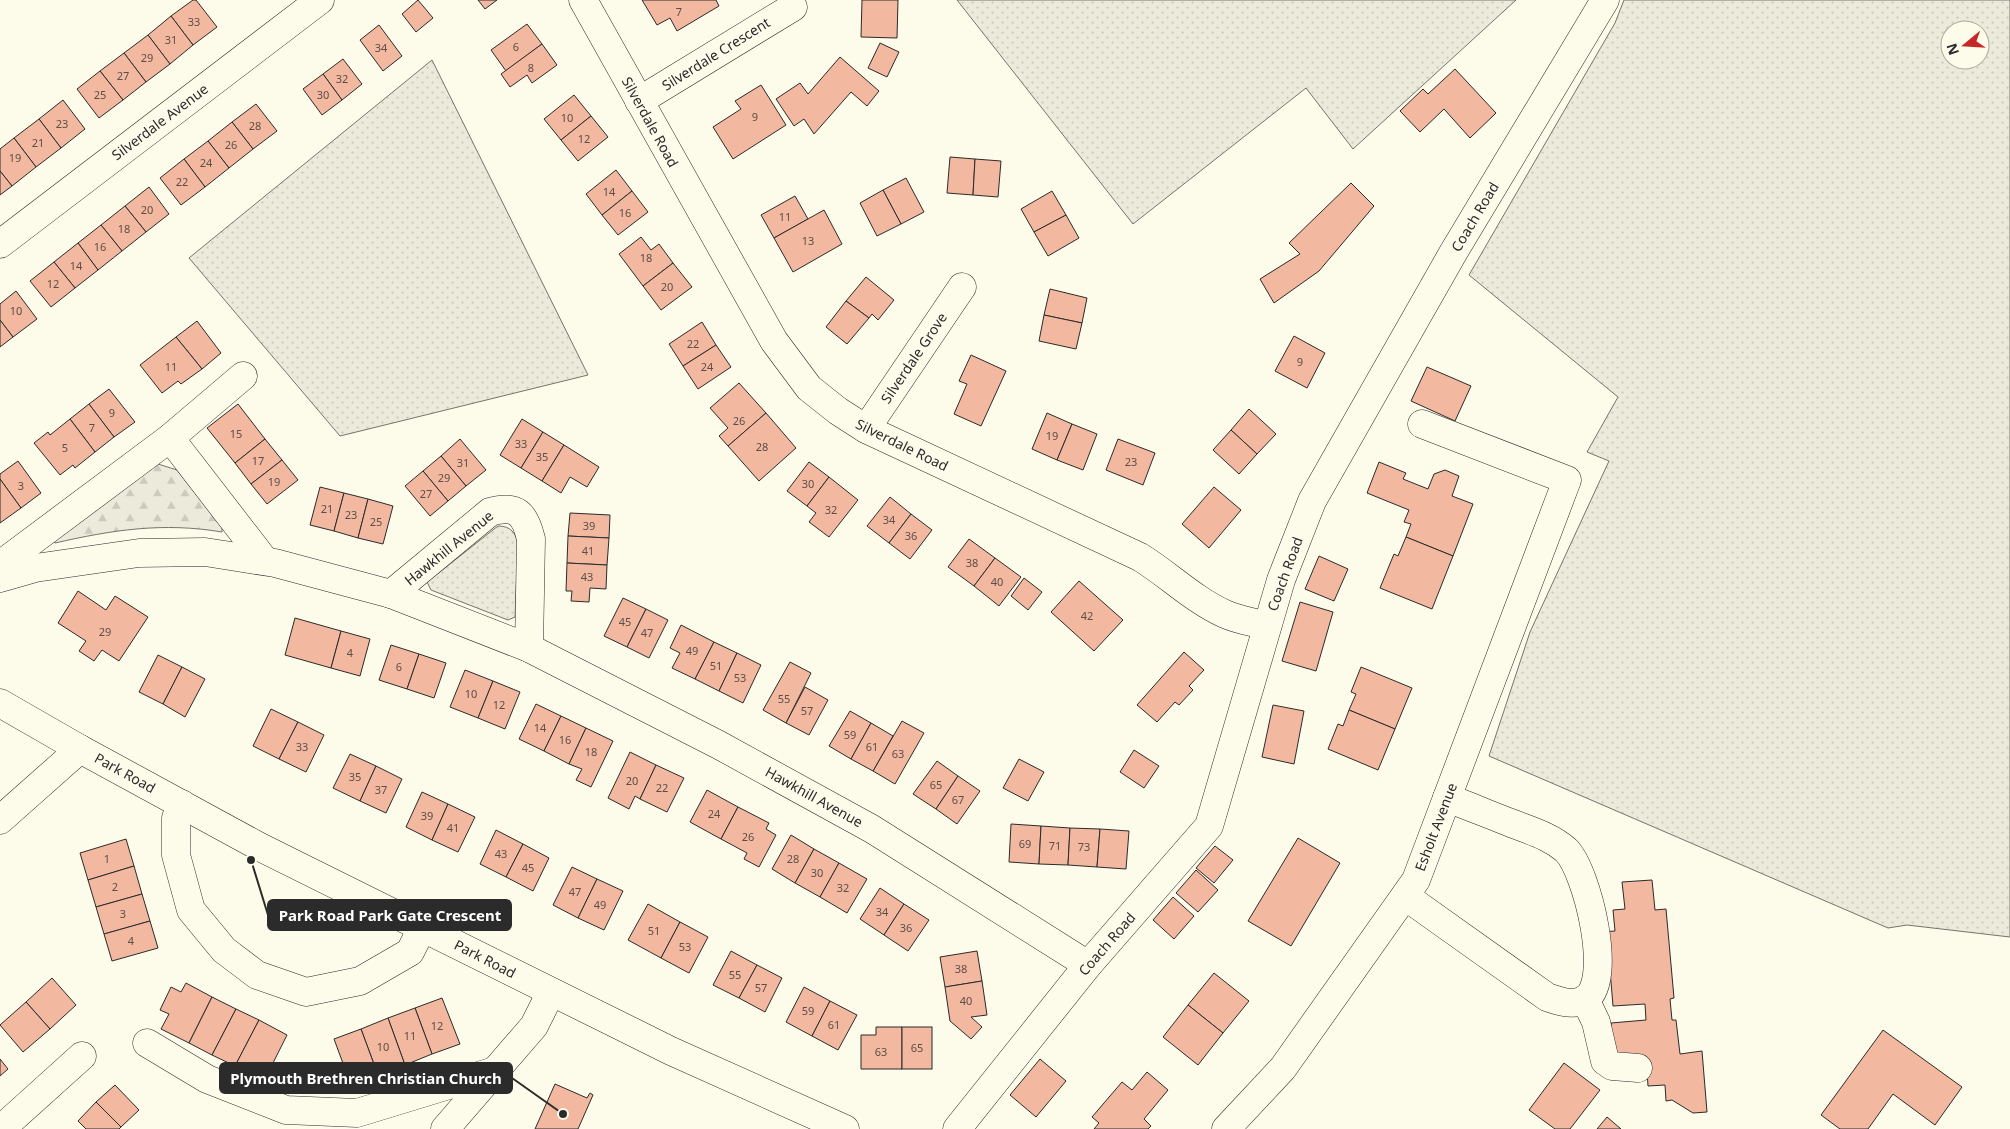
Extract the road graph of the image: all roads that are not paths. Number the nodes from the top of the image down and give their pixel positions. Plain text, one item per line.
1 (320, 0) edge
2 (583, 0) edge
3 (1605, 0) edge
4 (793, 7) dead end
5 (639, 101) junction
6 (0, 244) edge
7 (962, 287) dead end
8 (242, 376) dead end
9 (1422, 424) dead end
10 (866, 429) junction
11 (170, 438) junction
12 (265, 562) junction
13 (0, 564) edge
14 (0, 578) edge
15 (391, 594) junction
16 (1267, 626) junction
17 (529, 648) junction
18 (0, 702) edge
19 (80, 749) junction
20 (1447, 798) junction
21 (182, 804) junction
22 (0, 820) edge
23 (1405, 896) junction
24 (422, 928) junction
25 (1088, 965) junction
26 (551, 992) junction
27 (1585, 1000) junction
28 (147, 1043) dead end
29 (82, 1056) dead end
30 (1638, 1068) dead end
31 (498, 1070) junction
32 (1, 1129) edge
33 (445, 1129) edge
34 (845, 1129) edge
35 (957, 1129) edge
36 (1226, 1129) edge

1 - 6 street, Silverdale Avenue
2 - 5 street, Silverdale Road
3 - 16 street, Coach Road
4 - 5 street, Silverdale Crescent
5 - 10 street, Silverdale Road
7 - 10 street, Silverdale Grove
8 - 11 street
9 - 20 street, Esholt Avenue
10 - 16 street, Silverdale Road
11 - 12 street
11 - 13 street
12 - 14 street, Hawkhill Avenue
12 - 15 street, Hawkhill Avenue
15 - 17 street, Hawkhill Avenue
15 - 17 street, Hawkhill Avenue
16 - 25 street, Coach Road
17 - 25 street, Hawkhill Avenue
18 - 19 street, Park Road
19 - 21 street, Park Road
19 - 22 street
20 - 23 street, Esholt Avenue
20 - 27 street
21 - 24 street, Park Road
21 - 24 street
23 - 27 street
23 - 36 street, Esholt Avenue
24 - 26 street, Park Road
25 - 35 street, Coach Road
26 - 31 street
26 - 34 street, Park Road
27 - 30 street
28 - 31 street
29 - 32 street
31 - 33 street

